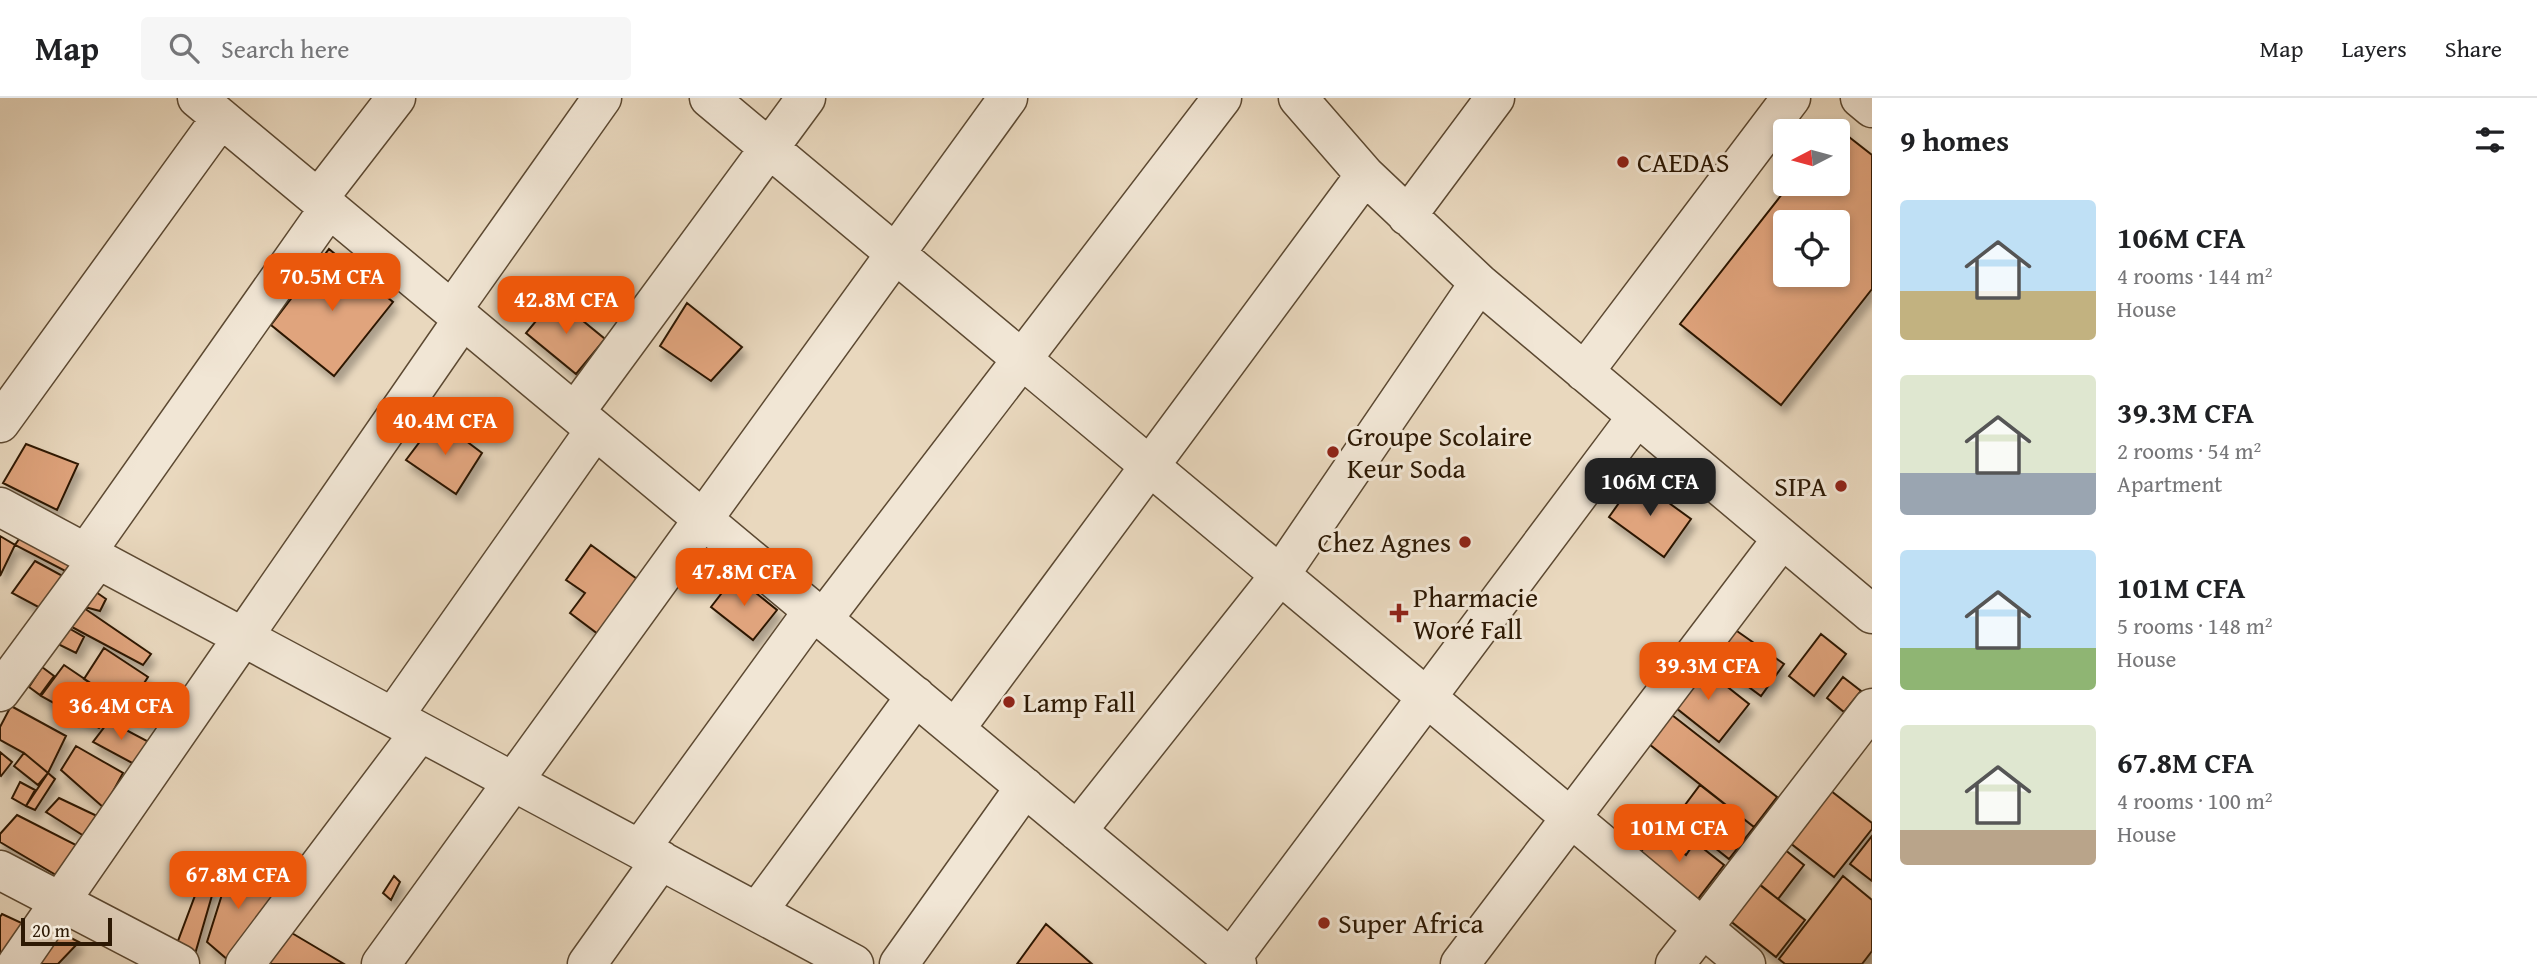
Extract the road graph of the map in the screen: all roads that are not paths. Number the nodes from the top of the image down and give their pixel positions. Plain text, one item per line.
1 (396, 98) edge
2 (602, 98) edge
3 (709, 98) edge
4 (806, 98) edge
5 (1007, 98) edge
6 (1222, 98) edge
7 (1298, 98) edge
8 (1495, 98) edge
9 (1791, 98) edge
10 (1860, 98) edge
11 (205, 104) edge
12 (1872, 108) edge
13 (769, 148) junction
14 (1366, 175) junction
15 (324, 203) junction
16 (1407, 215) junction
17 (895, 253) junction
18 (1479, 283) junction
19 (457, 315) junction
20 (1022, 359) junction
21 (1584, 372) junction
22 (1636, 418) junction
23 (585, 421) junction
24 (0, 423) edge
25 (1150, 466) junction
26 (0, 507) edge
27 (703, 519) junction
28 (1782, 539) junction
29 (92, 556) junction
30 (1280, 575) junction
31 (1872, 614) edge
32 (818, 615) junction
33 (243, 637) junction
34 (0, 692) edge
35 (916, 696) junction
36 (1427, 698) junction
37 (1872, 708) edge
38 (406, 724) junction
39 (955, 729) junction
40 (513, 781) junction
41 (1025, 787) junction
42 (1571, 818) junction
43 (1077, 831) junction
44 (650, 855) junction
45 (0, 870) edge
46 (60, 901) junction
47 (757, 912) junction
48 (1703, 928) junction
49 (800, 952) edge
50 (1231, 962) edge
51 (17, 964) edge
52 (180, 964) edge
53 (245, 964) edge
54 (381, 964) edge
55 (587, 964) edge
56 (854, 964) edge
57 (899, 964) edge
58 (1460, 964) edge
59 (1675, 964) edge
60 (1746, 964) edge

1 - 15 street
2 - 19 street
3 - 13 street
4 - 13 street
5 - 17 street
6 - 20 street
7 - 14 street
8 - 16 street
9 - 21 street
10 - 12 street
11 - 15 street
11 - 24 street
13 - 17 street
13 - 23 street
14 - 16 street
14 - 25 street
15 - 19 street
15 - 29 street
16 - 18 street
17 - 20 street
17 - 27 street
18 - 21 street
18 - 30 street
19 - 23 street
19 - 33 street
20 - 25 street
20 - 32 street
21 - 22 street
22 - 28 street
22 - 36 street
23 - 27 street
23 - 38 street
25 - 30 street
25 - 39 street
26 - 29 street
27 - 32 street
27 - 40 street
28 - 31 street
28 - 42 street
29 - 33 street
29 - 34 street
30 - 36 street
30 - 43 street
32 - 35 street
32 - 44 street
33 - 38 street
33 - 46 street
35 - 39 street
35 - 47 street
36 - 42 street
36 - 50 street
37 - 48 street
38 - 40 street
38 - 53 street
39 - 41 street
40 - 44 street
40 - 54 street
41 - 43 street
41 - 57 street
42 - 48 street
42 - 58 street
43 - 50 street
44 - 47 street
44 - 55 street
45 - 46 street
46 - 51 street
46 - 52 street
47 - 49 street
48 - 59 street
48 - 60 street
49 - 56 street

